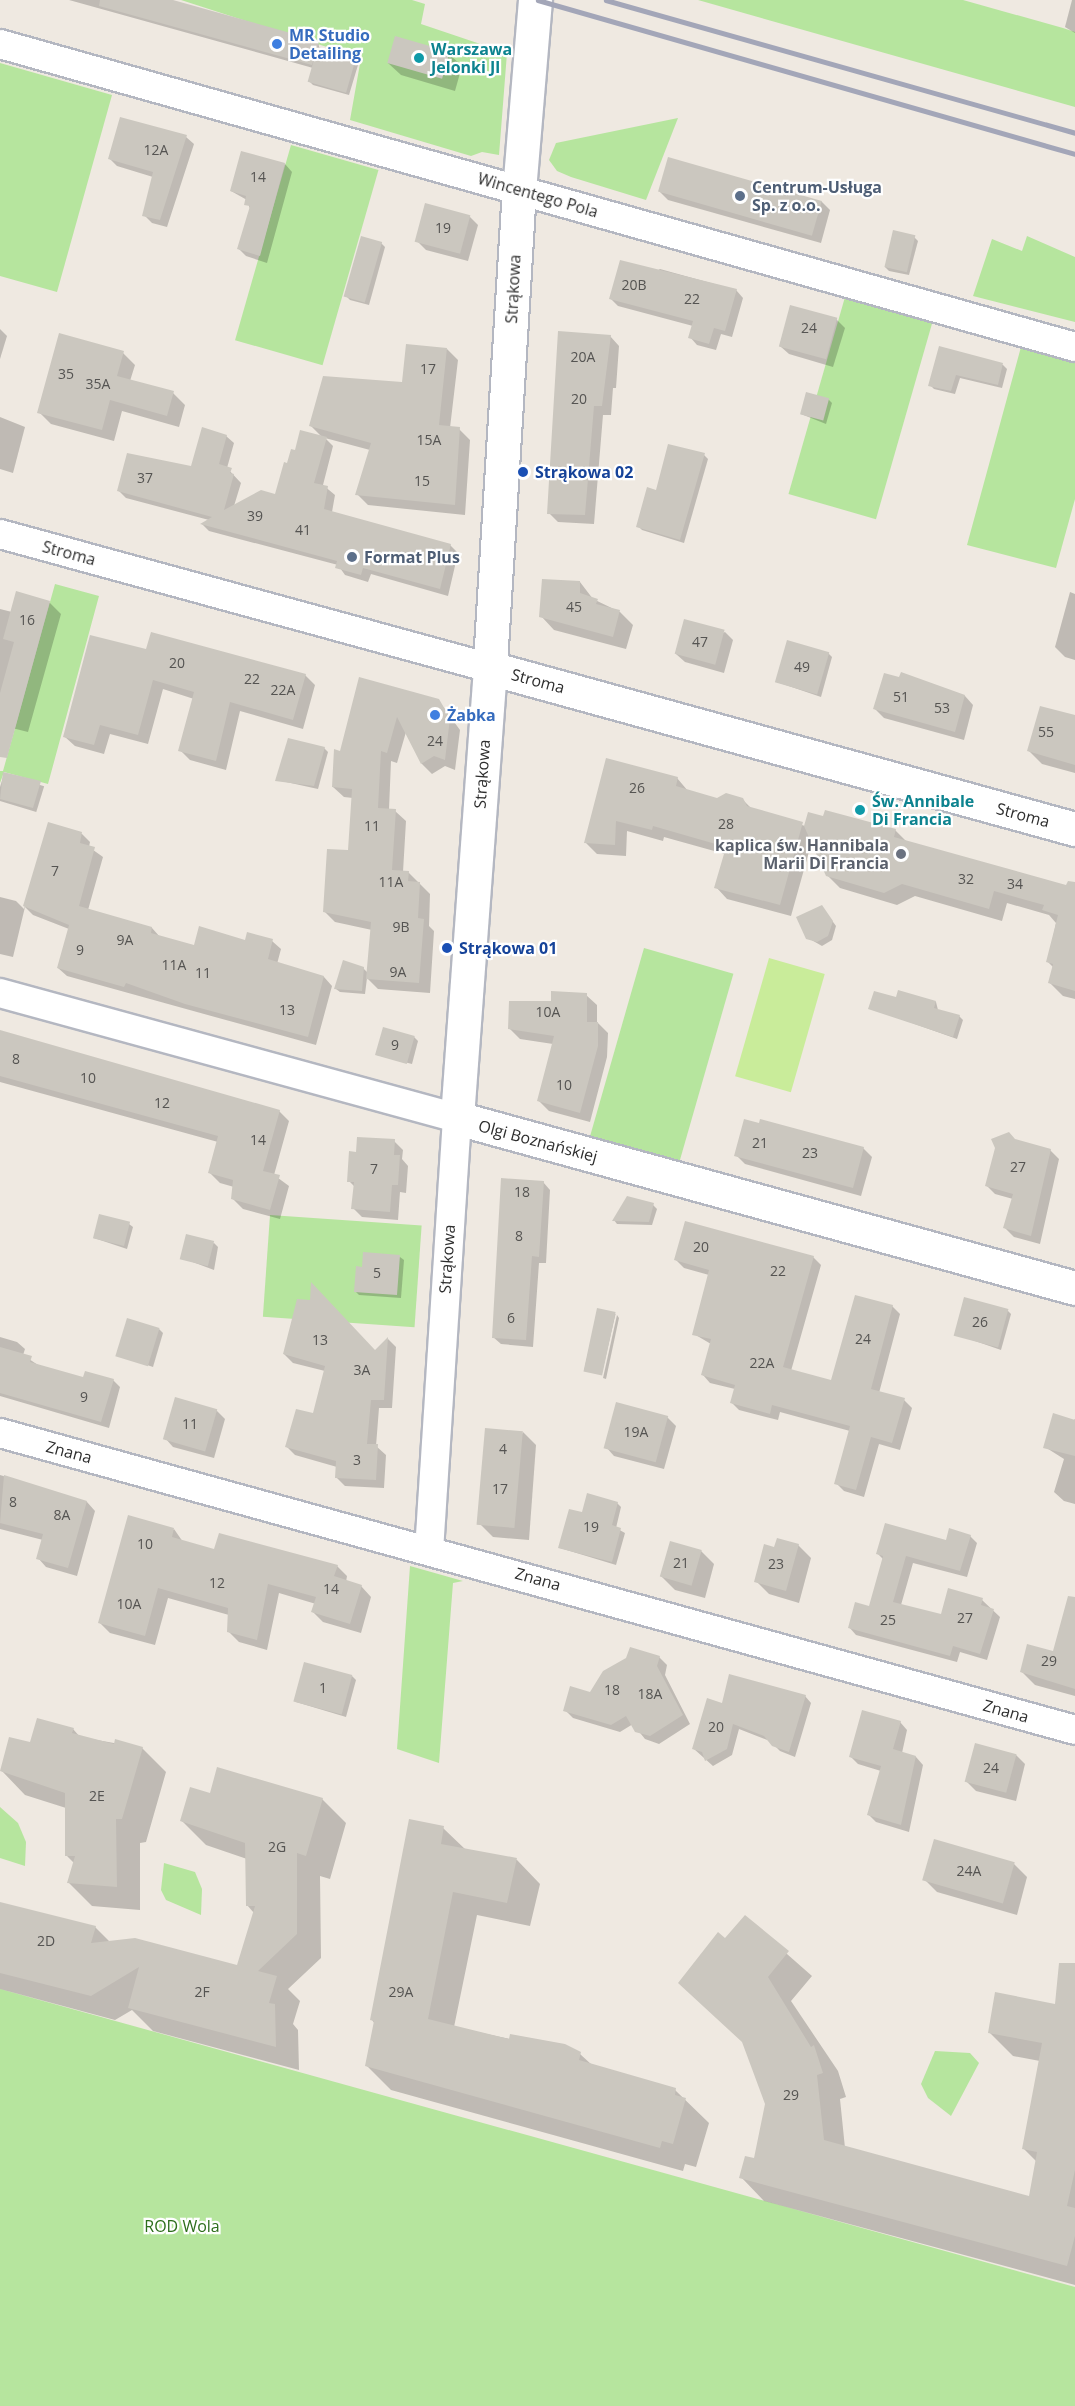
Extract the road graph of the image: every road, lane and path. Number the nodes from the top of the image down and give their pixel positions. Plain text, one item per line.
1 (535, 0) edge
2 (0, 44) edge
3 (519, 189) junction
4 (1075, 347) edge
5 (0, 534) edge
6 (490, 668) junction
7 (1075, 829) edge
8 (0, 993) edge
9 (457, 1118) junction
10 (1075, 1288) edge
11 (0, 1433) edge
12 (429, 1549) junction
13 (1075, 1730) edge

1 - 3 street, Strąkowa
2 - 3 street, Wincentego Pola
3 - 4 street, Wincentego Pola
3 - 6 street, Strąkowa
5 - 6 street, Stroma
6 - 7 street, Stroma
6 - 9 street, Strąkowa
8 - 9 street, Olgi Boznańskiej
9 - 10 street, Olgi Boznańskiej
9 - 12 street, Strąkowa
11 - 12 street, Znana
12 - 13 street, Znana

